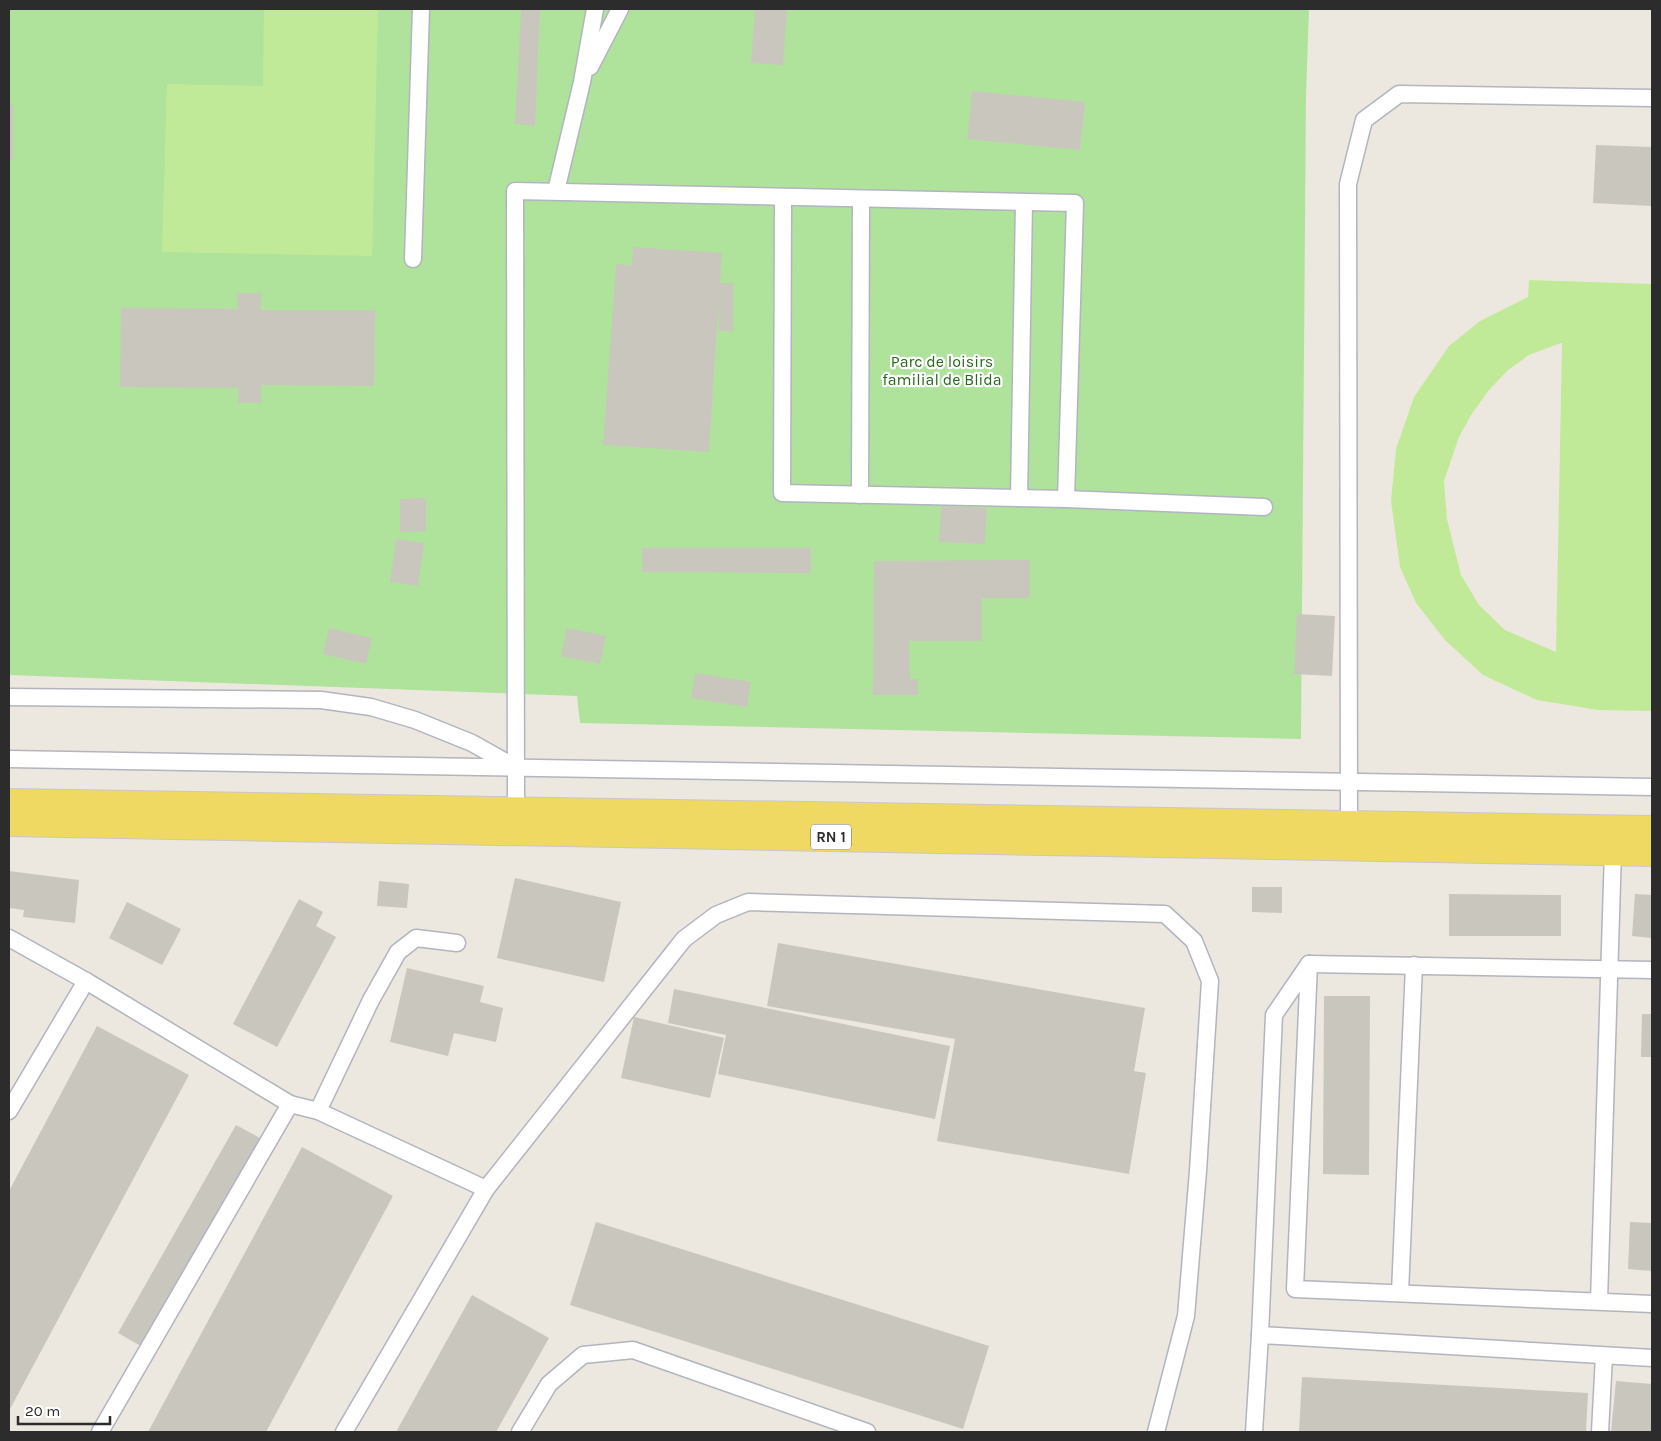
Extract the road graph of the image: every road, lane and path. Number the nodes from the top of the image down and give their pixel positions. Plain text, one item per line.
1 (421, 9) edge
2 (595, 9) edge
3 (620, 9) edge
4 (582, 82) junction
5 (1652, 98) edge
6 (556, 191) junction
7 (783, 196) junction
8 (861, 198) junction
9 (1024, 202) junction
10 (413, 260) dead end
11 (860, 495) junction
12 (1020, 498) junction
13 (1066, 498) junction
14 (1264, 507) dead end
15 (9, 696) edge
16 (9, 758) edge
17 (515, 767) junction
18 (1349, 782) junction
19 (1652, 787) edge
20 (9, 803) edge
21 (516, 811) junction
22 (9, 822) edge
23 (1349, 825) junction
24 (1652, 830) edge
25 (1613, 851) junction
26 (1652, 852) edge
27 (9, 938) edge
28 (457, 943) dead end
29 (1309, 964) junction
30 (1414, 965) junction
31 (1609, 969) junction
32 (1652, 970) edge
33 (86, 981) junction
34 (290, 1104) junction
35 (9, 1111) edge
36 (318, 1111) junction
37 (486, 1188) junction
38 (1400, 1293) junction
39 (1599, 1301) junction
40 (1652, 1304) edge
41 (1260, 1334) junction
42 (1604, 1356) junction
43 (1652, 1358) edge
44 (100, 1432) edge
45 (344, 1432) edge
46 (520, 1432) edge
47 (867, 1432) edge
48 (1156, 1432) edge
49 (1254, 1432) edge
50 (1600, 1432) edge

1 - 10 lane
2 - 4 lane
3 - 4 lane
4 - 6 lane
5 - 18 lane
6 - 7 lane
6 - 17 lane
7 - 8 lane
7 - 11 lane
8 - 9 lane
8 - 11 lane
9 - 12 lane
9 - 13 lane
11 - 12 lane
12 - 13 lane
13 - 14 lane
15 - 17 lane
16 - 17 lane
17 - 18 lane
17 - 21 lane
18 - 19 lane
18 - 23 lane
20 - 21 main road, RN 1
21 - 23 main road, RN 1
22 - 25 main road, RN 1
23 - 24 main road, RN 1
25 - 26 main road, RN 1
25 - 31 lane
27 - 33 lane
28 - 36 lane
29 - 30 lane
29 - 38 lane
29 - 41 lane
30 - 31 lane
30 - 38 lane
31 - 32 lane
31 - 39 lane
33 - 34 lane
33 - 35 lane
34 - 36 lane
34 - 44 lane
36 - 37 lane
37 - 45 lane
37 - 48 lane
38 - 39 lane
39 - 40 lane
41 - 42 lane
41 - 49 lane
42 - 43 lane
42 - 50 lane
46 - 47 lane

